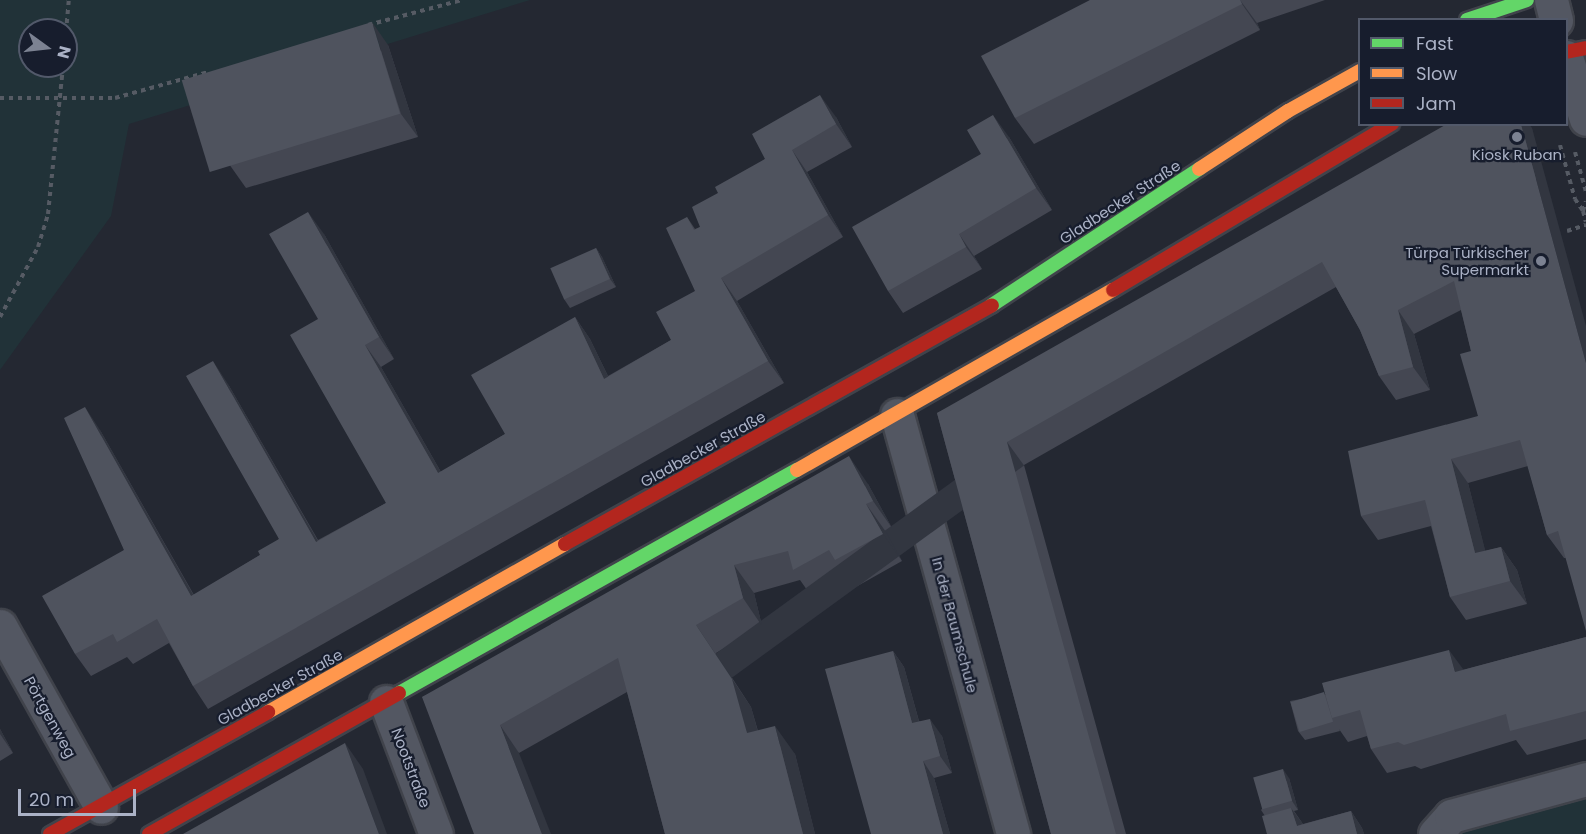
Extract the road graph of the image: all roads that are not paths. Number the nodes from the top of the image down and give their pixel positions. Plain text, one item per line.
1 (1527, 0) edge
2 (1551, 0) edge
3 (1473, 18) edge
4 (1556, 18) edge
5 (1586, 48) edge
6 (1568, 52) edge
7 (1568, 68) edge
8 (1358, 72) edge
9 (1389, 126) edge
10 (1580, 133) edge
11 (897, 415) junction
12 (0, 626) edge
13 (386, 702) junction
14 (1586, 779) edge
15 (101, 807) junction
16 (50, 834) edge
17 (149, 834) edge
18 (436, 834) edge
19 (1013, 834) edge
20 (1435, 834) edge

1 - 3 main road
2 - 4 street
5 - 6 main road
7 - 10 street
8 - 15 main road, Gladbecker Straße
9 - 11 main road
11 - 13 main road
11 - 19 street, In der Baumschule
12 - 15 street, Pörtgenweg
13 - 17 main road
13 - 18 street, Nootstraße
14 - 20 street
15 - 16 main road, Gladbecker Straße

